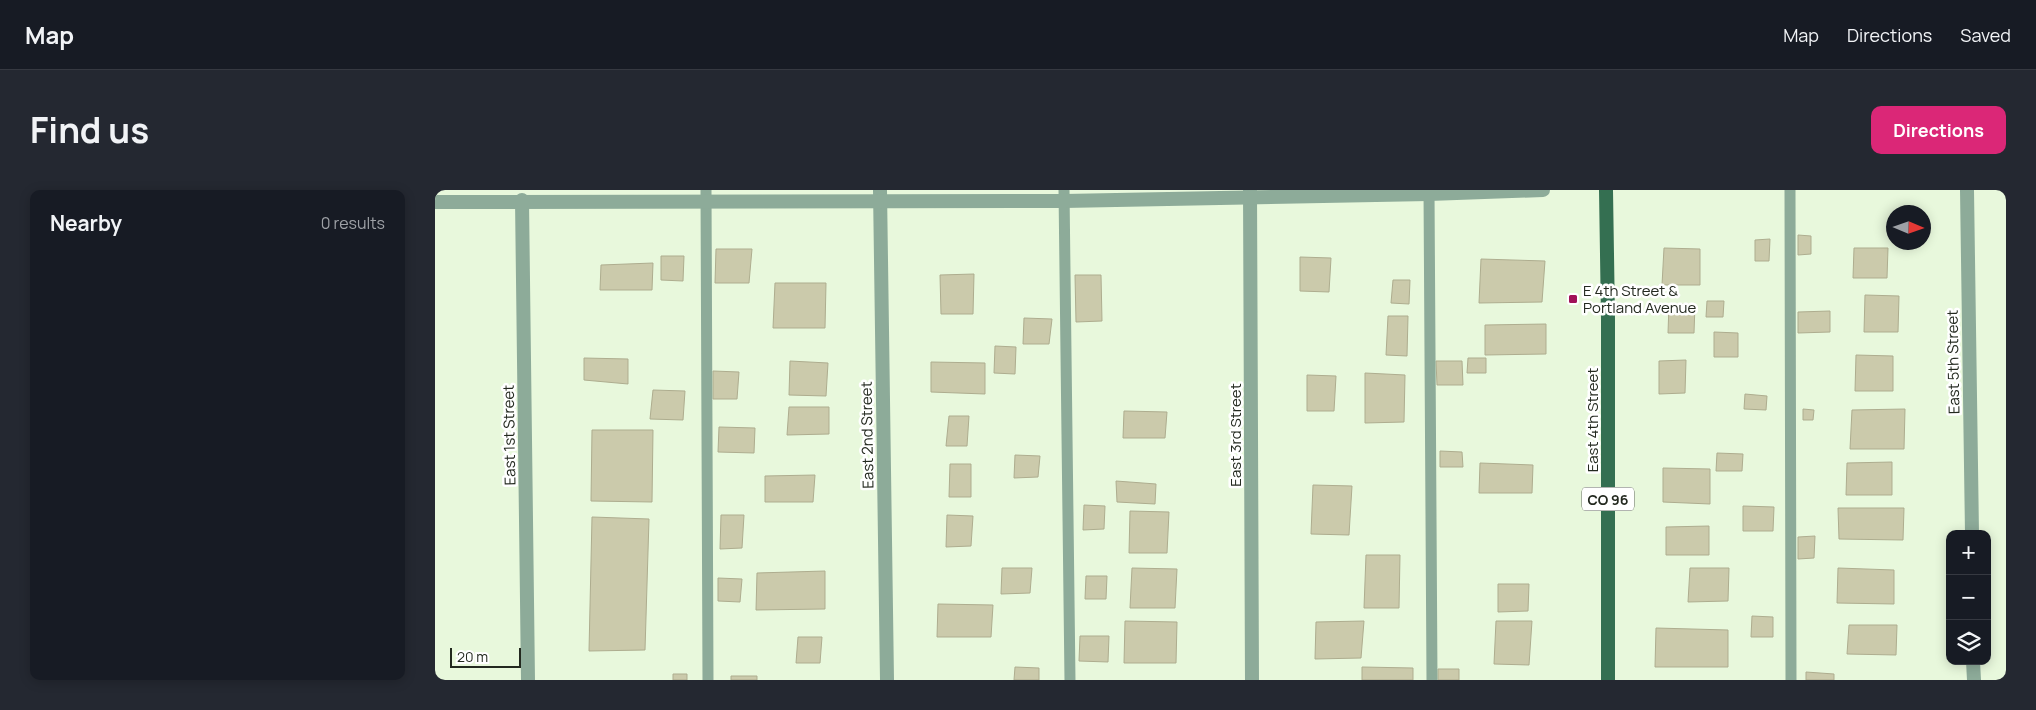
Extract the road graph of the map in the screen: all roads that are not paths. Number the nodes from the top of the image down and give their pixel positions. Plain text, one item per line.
1 (1543, 190) edge
2 (1606, 190) edge
3 (1790, 190) edge
4 (1967, 190) edge
5 (1429, 192) edge
6 (1250, 194) edge
7 (522, 195) edge
8 (706, 196) edge
9 (880, 196) edge
10 (1064, 196) edge
11 (435, 202) edge
12 (1972, 530) edge
13 (1973, 665) edge
14 (528, 680) edge
15 (708, 680) edge
16 (887, 680) edge
17 (1070, 680) edge
18 (1252, 680) edge
19 (1432, 680) edge
20 (1609, 680) edge
21 (1791, 680) edge
22 (1974, 680) edge

1 - 5 street
2 - 20 main road, East 4th Street / CO 96
3 - 21 lane
4 - 12 street, East 5th Street
5 - 6 street
5 - 19 lane
6 - 10 street
6 - 18 street, East 3rd Street
7 - 8 street
7 - 11 street
7 - 14 street, East 1st Street
8 - 9 street
8 - 15 lane
9 - 10 street
9 - 16 street, East 2nd Street
10 - 17 lane
13 - 22 street

